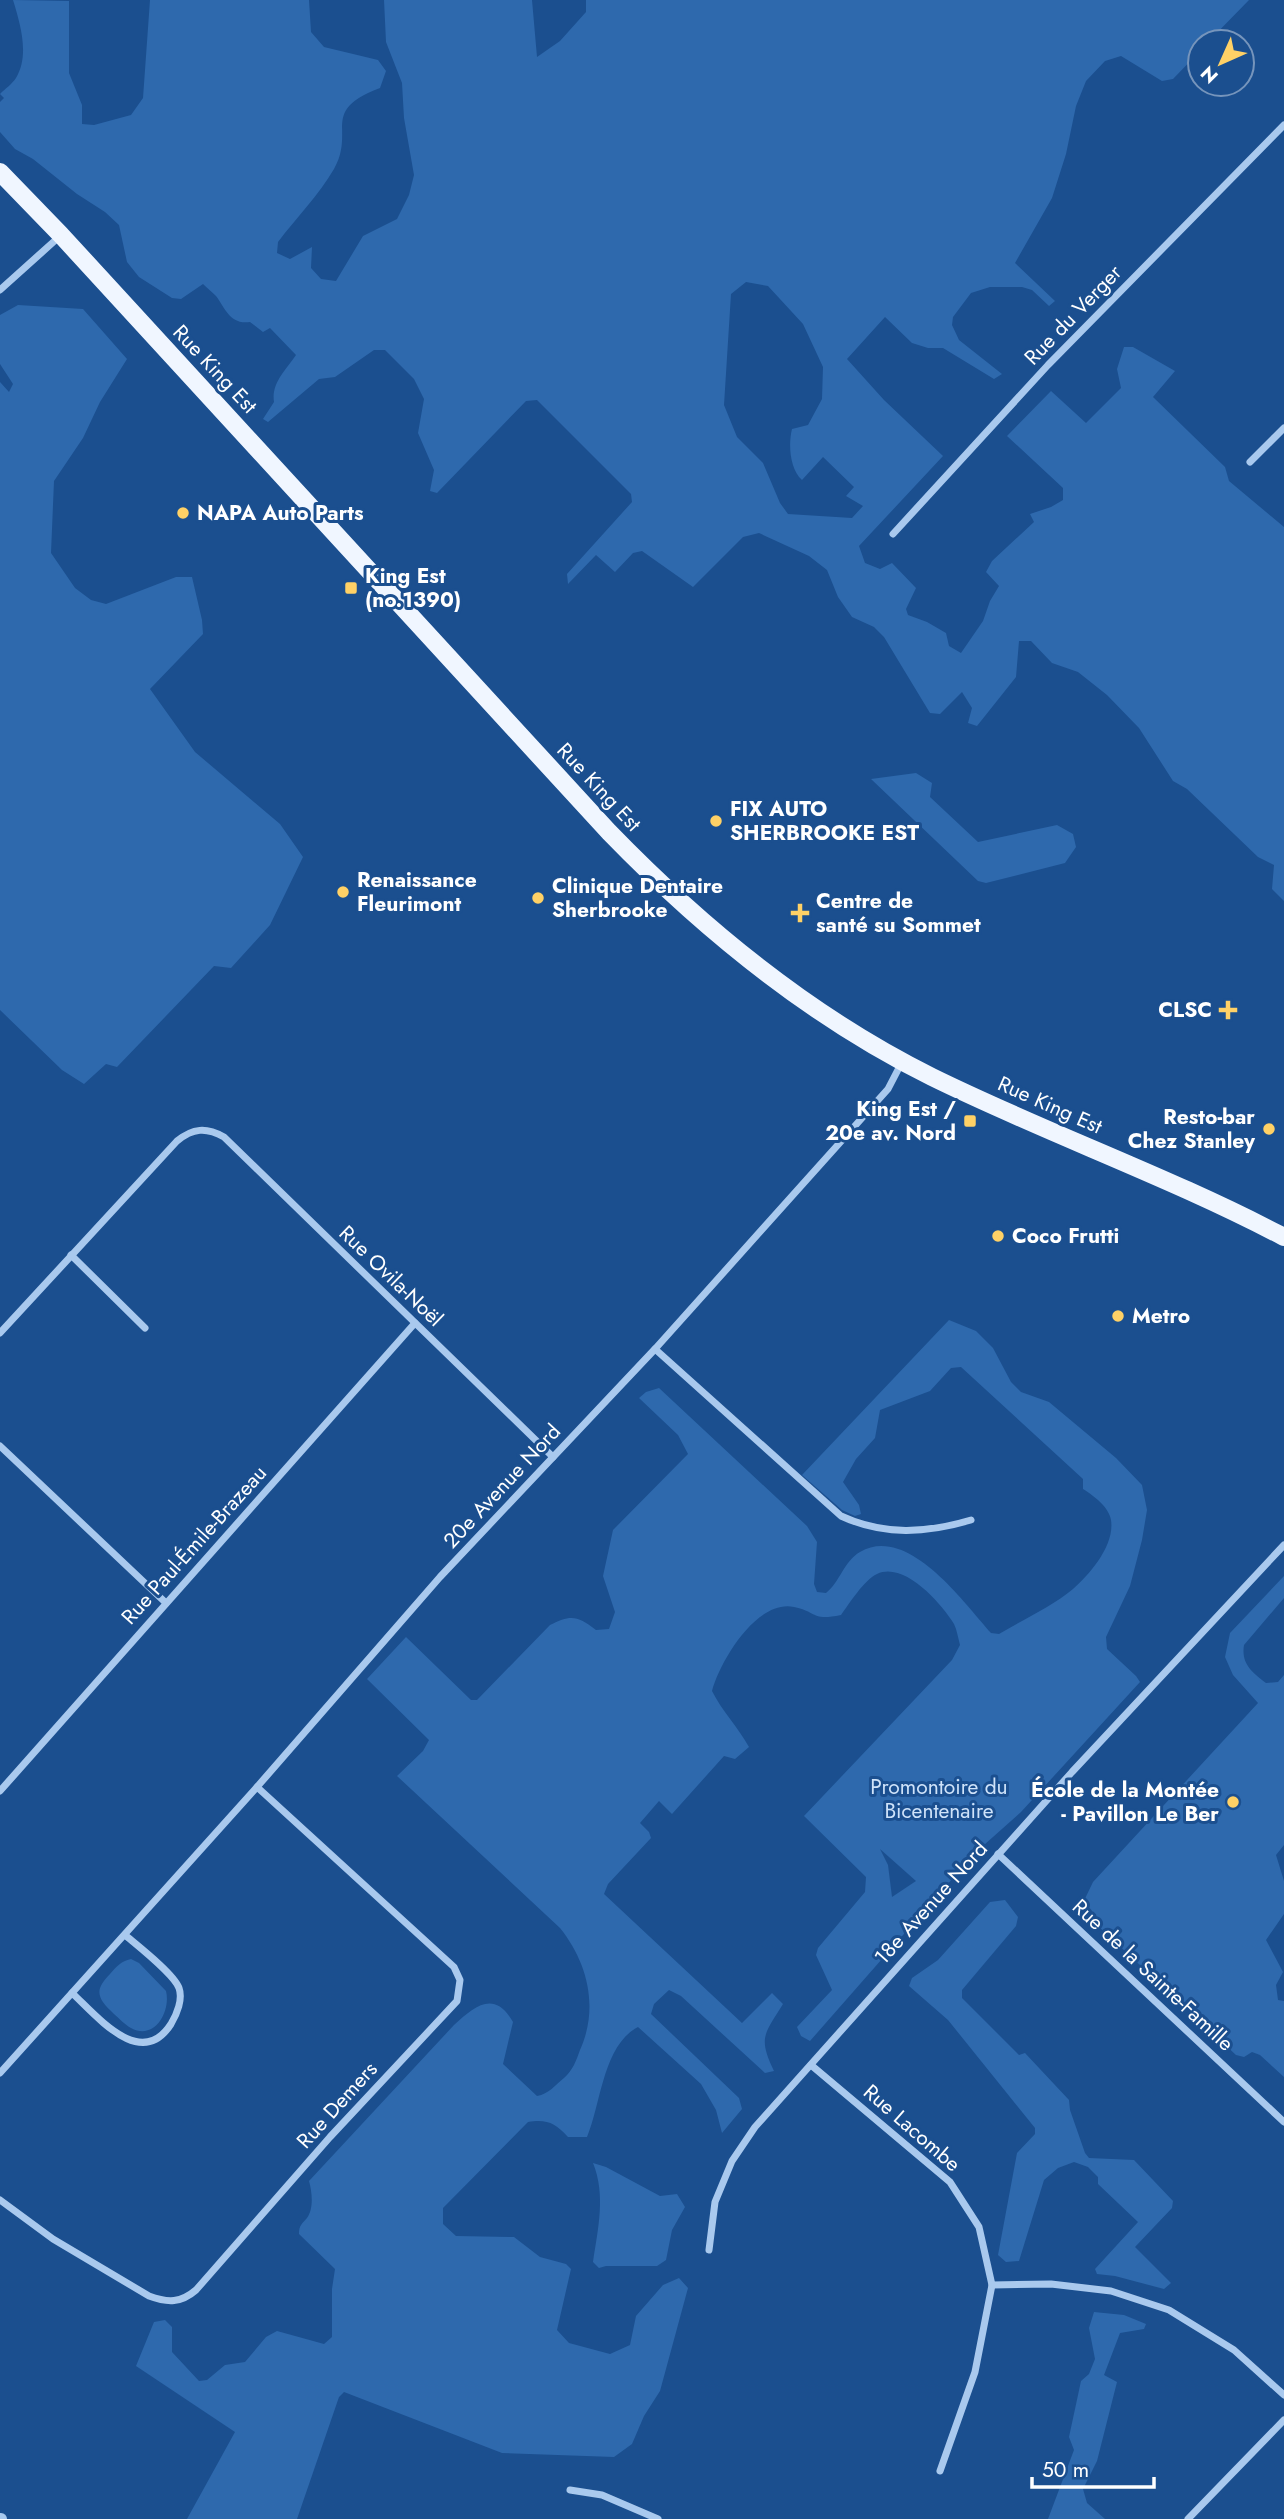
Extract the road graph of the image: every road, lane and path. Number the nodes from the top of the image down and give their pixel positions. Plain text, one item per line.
1 (1284, 125) edge
2 (0, 170) edge
3 (61, 235) junction
4 (0, 290) edge
5 (1284, 428) edge
6 (1250, 463) dead end
7 (893, 534) dead end
8 (902, 1061) junction
9 (1284, 1237) edge
10 (71, 1255) junction
11 (415, 1323) junction
12 (145, 1328) dead end
13 (0, 1333) edge
14 (655, 1349) junction
15 (0, 1446) edge
16 (553, 1457) junction
17 (971, 1520) dead end
18 (1284, 1545) edge
19 (166, 1603) junction
20 (257, 1787) junction
21 (0, 1791) edge
22 (998, 1854) junction
23 (125, 1934) junction
24 (72, 1993) junction
25 (811, 2065) junction
26 (0, 2073) edge
27 (1284, 2122) edge
28 (0, 2200) edge
29 (709, 2250) dead end
30 (992, 2285) junction
31 (1284, 2395) edge
32 (1284, 2420) edge
33 (940, 2470) dead end
34 (570, 2490) dead end
35 (658, 2519) edge
36 (1188, 2519) edge

1 - 7 street, Rue du Verger
2 - 3 main road, Rue King Est
3 - 4 street
3 - 8 main road, Rue King Est
5 - 6 street
8 - 9 main road, Rue King Est
8 - 14 street, 20e Avenue Nord
10 - 11 street, Rue Ovila-Noël
10 - 12 street
10 - 13 street
11 - 16 street, Rue Ovila-Noël
11 - 19 street, Rue Paul-Émile-Brazeau
14 - 16 street, 20e Avenue Nord
14 - 17 street
15 - 19 street
16 - 20 street, 20e Avenue Nord
18 - 22 street, 18e Avenue Nord
19 - 21 street, Rue Paul-Émile-Brazeau
20 - 23 street, 20e Avenue Nord
20 - 28 street, Rue Demers
22 - 25 street, 18e Avenue Nord
22 - 27 street, Rue de la Sainte-Famille
23 - 24 street, 20e Avenue Nord
23 - 24 street
24 - 26 street, 20e Avenue Nord
25 - 29 street, 18e Avenue Nord
25 - 30 street, Rue Lacombe
30 - 31 street
30 - 33 street, Rue Lacombe
32 - 36 street
34 - 35 street

